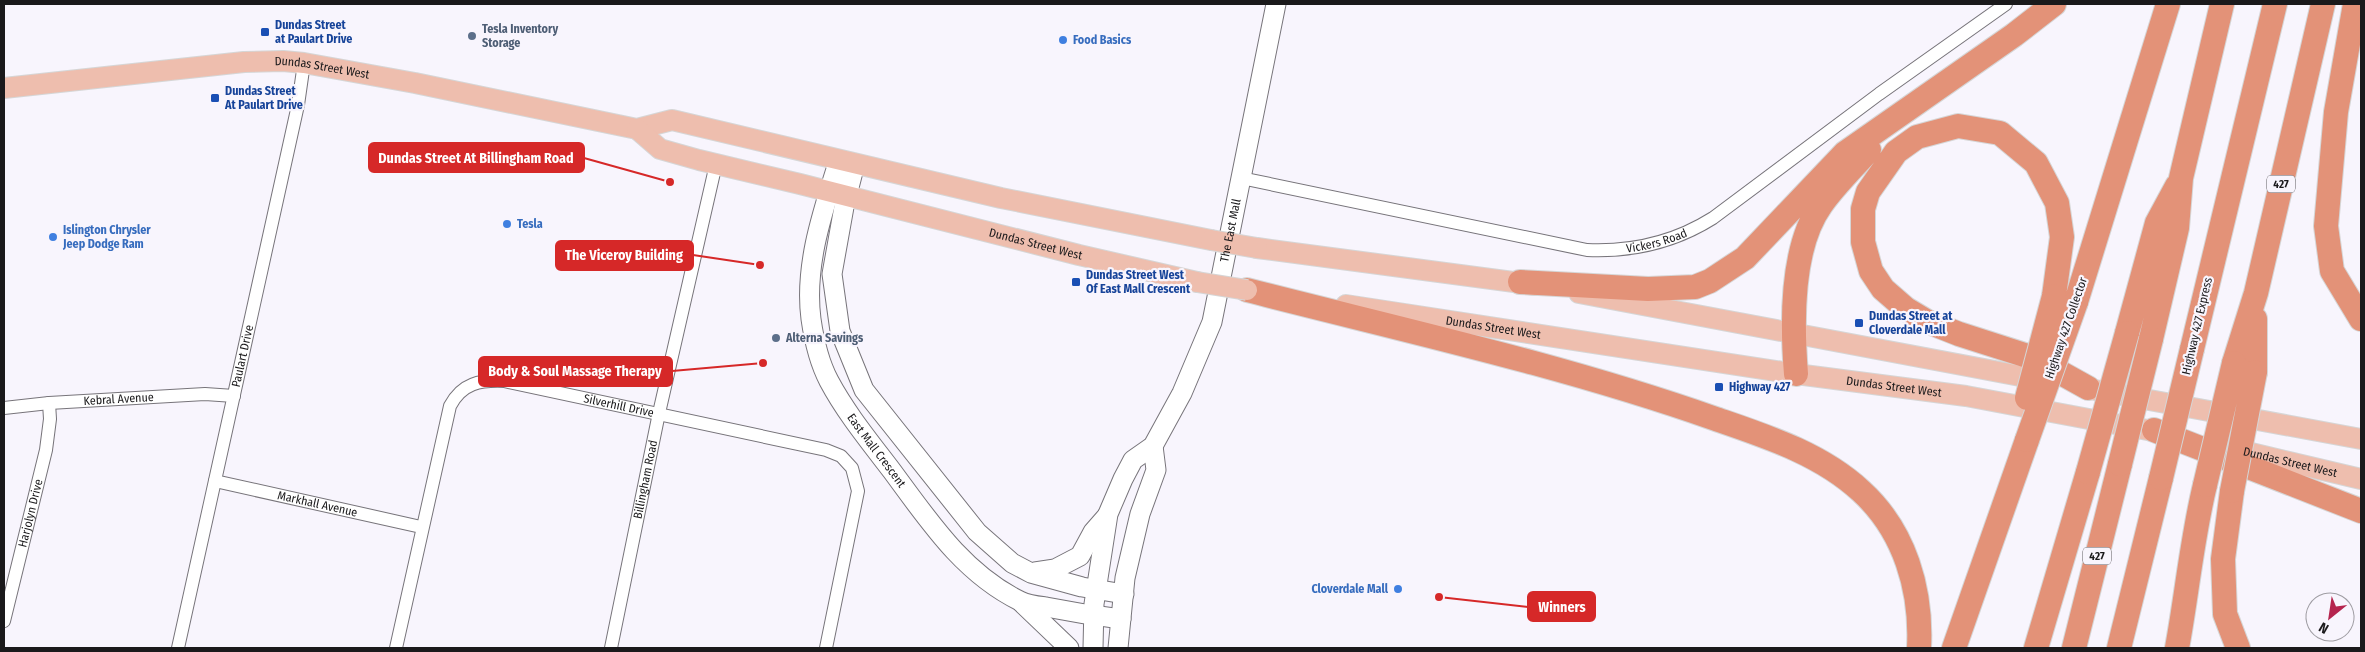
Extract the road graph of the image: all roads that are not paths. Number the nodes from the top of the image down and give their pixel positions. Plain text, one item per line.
1 (1276, 4) edge
2 (2006, 4) edge
3 (2054, 4) edge
4 (2168, 4) edge
5 (2222, 4) edge
6 (2275, 4) edge
7 (2323, 4) edge
8 (2355, 4) edge
9 (304, 63) junction
10 (4, 88) edge
11 (1898, 116) junction
12 (637, 130) junction
13 (847, 162) junction
14 (716, 164) junction
15 (1240, 178) junction
16 (2181, 178) junction
17 (838, 194) junction
18 (1520, 282) junction
19 (1247, 290) junction
20 (2065, 299) junction
21 (2361, 319) edge
22 (1793, 333) junction
23 (2245, 368) junction
24 (1796, 374) junction
25 (2088, 388) junction
26 (234, 396) junction
27 (49, 403) junction
28 (4, 408) edge
29 (658, 413) junction
30 (2154, 430) junction
31 (2361, 439) edge
32 (1153, 446) junction
33 (2361, 479) edge
34 (215, 481) junction
35 (2361, 511) edge
36 (1108, 514) junction
37 (2195, 526) junction
38 (422, 527) junction
39 (1031, 573) junction
40 (1096, 590) junction
41 (1124, 594) junction
42 (1022, 602) junction
43 (1093, 615) junction
44 (1121, 620) junction
45 (4, 621) edge
46 (178, 648) edge
47 (396, 648) edge
48 (611, 648) edge
49 (826, 648) edge
50 (1069, 648) edge
51 (1093, 648) edge
52 (1118, 648) edge
53 (1919, 648) edge
54 (1954, 648) edge
55 (2036, 648) edge
56 (2074, 648) edge
57 (2119, 648) edge
58 (2165, 648) edge
59 (2177, 648) edge
60 (2238, 648) edge

1 - 15 main road, The East Mall
2 - 15 street, Vickers Road
3 - 11 highway
4 - 20 highway, Highway 427 Collector
5 - 16 highway, 427
6 - 57 highway, Highway 427 Express, bridge
7 - 23 highway, 427
8 - 21 highway
9 - 10 main road, Dundas Street West
9 - 12 main road, Dundas Street West
9 - 26 street, Paulart Drive
11 - 18 highway
11 - 22 highway
12 - 13 main road, Dundas Street West
12 - 14 main road, Dundas Street West
13 - 17 main road, East Mall Crescent
13 - 18 main road, Dundas Street West, bridge
14 - 17 main road, Dundas Street West
14 - 29 street, Billingham Road
15 - 32 main road, The East Mall
16 - 55 highway, bridge
16 - 56 highway, 427, bridge
17 - 19 main road, Dundas Street West, bridge
17 - 39 main road, East Mall Crescent
17 - 42 main road, East Mall Crescent
18 - 22 main road, Dundas Street West
19 - 24 main road, Dundas Street West
19 - 53 highway
20 - 25 highway
20 - 54 highway, Highway 427 Collector, bridge
22 - 24 highway
22 - 25 main road, Dundas Street West
23 - 37 highway, 427, bridge
23 - 60 highway, bridge
24 - 30 main road, Dundas Street West
25 - 31 main road, Dundas Street West
26 - 27 street, Kebral Avenue
26 - 34 street, Paulart Drive
27 - 28 street, Kebral Avenue
27 - 45 street, Harjolyn Drive
29 - 38 street, Silverhill Drive
29 - 48 street, Billingham Road
29 - 49 street, Silverhill Drive
30 - 33 main road, Dundas Street West
30 - 35 highway
32 - 36 main road, The East Mall
32 - 41 main road
34 - 38 street, Markhall Avenue
34 - 46 street, Paulart Drive
36 - 39 main road
36 - 40 main road, The East Mall
37 - 58 highway
37 - 59 highway, 427
38 - 47 street, Silverhill Drive
39 - 40 main road, East Mall Crescent
40 - 41 main road, East Mall Crescent
40 - 43 main road, The East Mall
41 - 44 main road
42 - 43 main road, East Mall Crescent
42 - 50 main road
43 - 44 main road, East Mall Crescent
43 - 51 main road, The East Mall
44 - 52 main road

